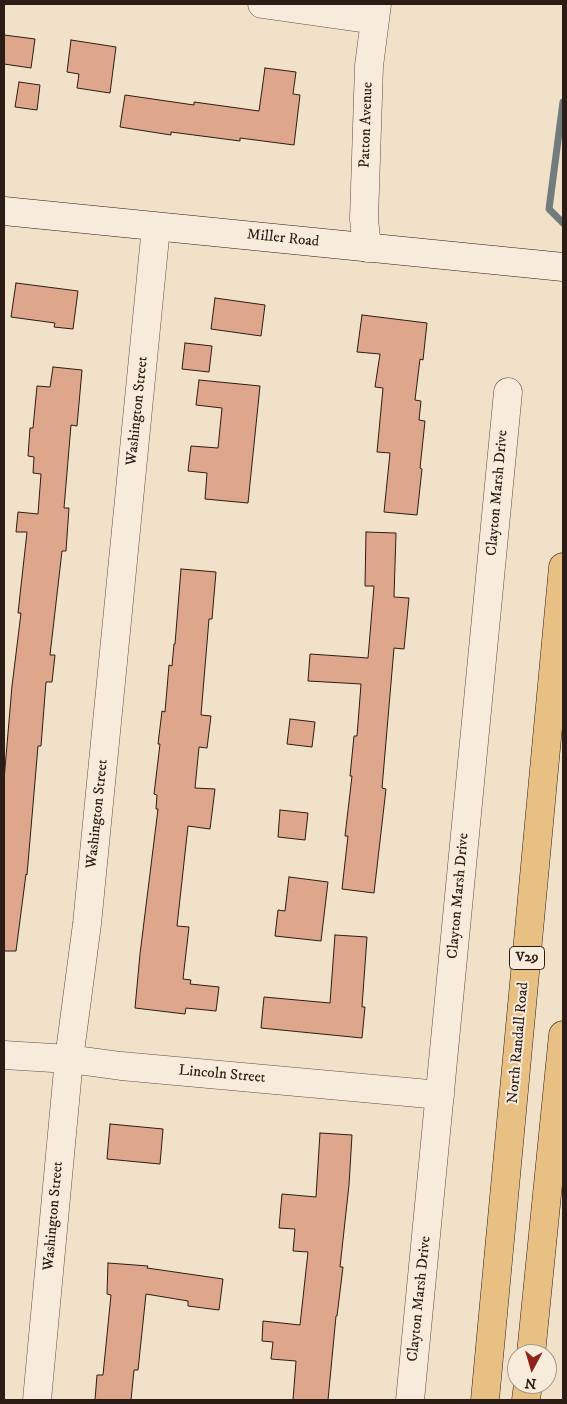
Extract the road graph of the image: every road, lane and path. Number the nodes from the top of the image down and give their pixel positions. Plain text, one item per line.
1 (262, 4) edge
2 (376, 12) edge
3 (4, 211) edge
4 (156, 227) junction
5 (366, 248) junction
6 (563, 267) edge
7 (508, 392) dead end
8 (563, 567) edge
9 (563, 1035) edge
10 (4, 1055) edge
11 (69, 1059) junction
12 (440, 1095) junction
13 (532, 1344) edge
14 (37, 1400) edge
15 (410, 1400) edge
16 (485, 1400) edge

1 - 2 street
2 - 5 street, Patton Avenue
3 - 4 street, Miller Road
4 - 5 street, Miller Road
4 - 11 street, Washington Street
5 - 6 street, Miller Road
7 - 12 street, Clayton Marsh Drive
8 - 16 main road, North Randall Road / V29
9 - 13 main road
10 - 11 street, Lincoln Street
11 - 12 street, Lincoln Street
11 - 14 street, Washington Street
12 - 15 street, Clayton Marsh Drive

